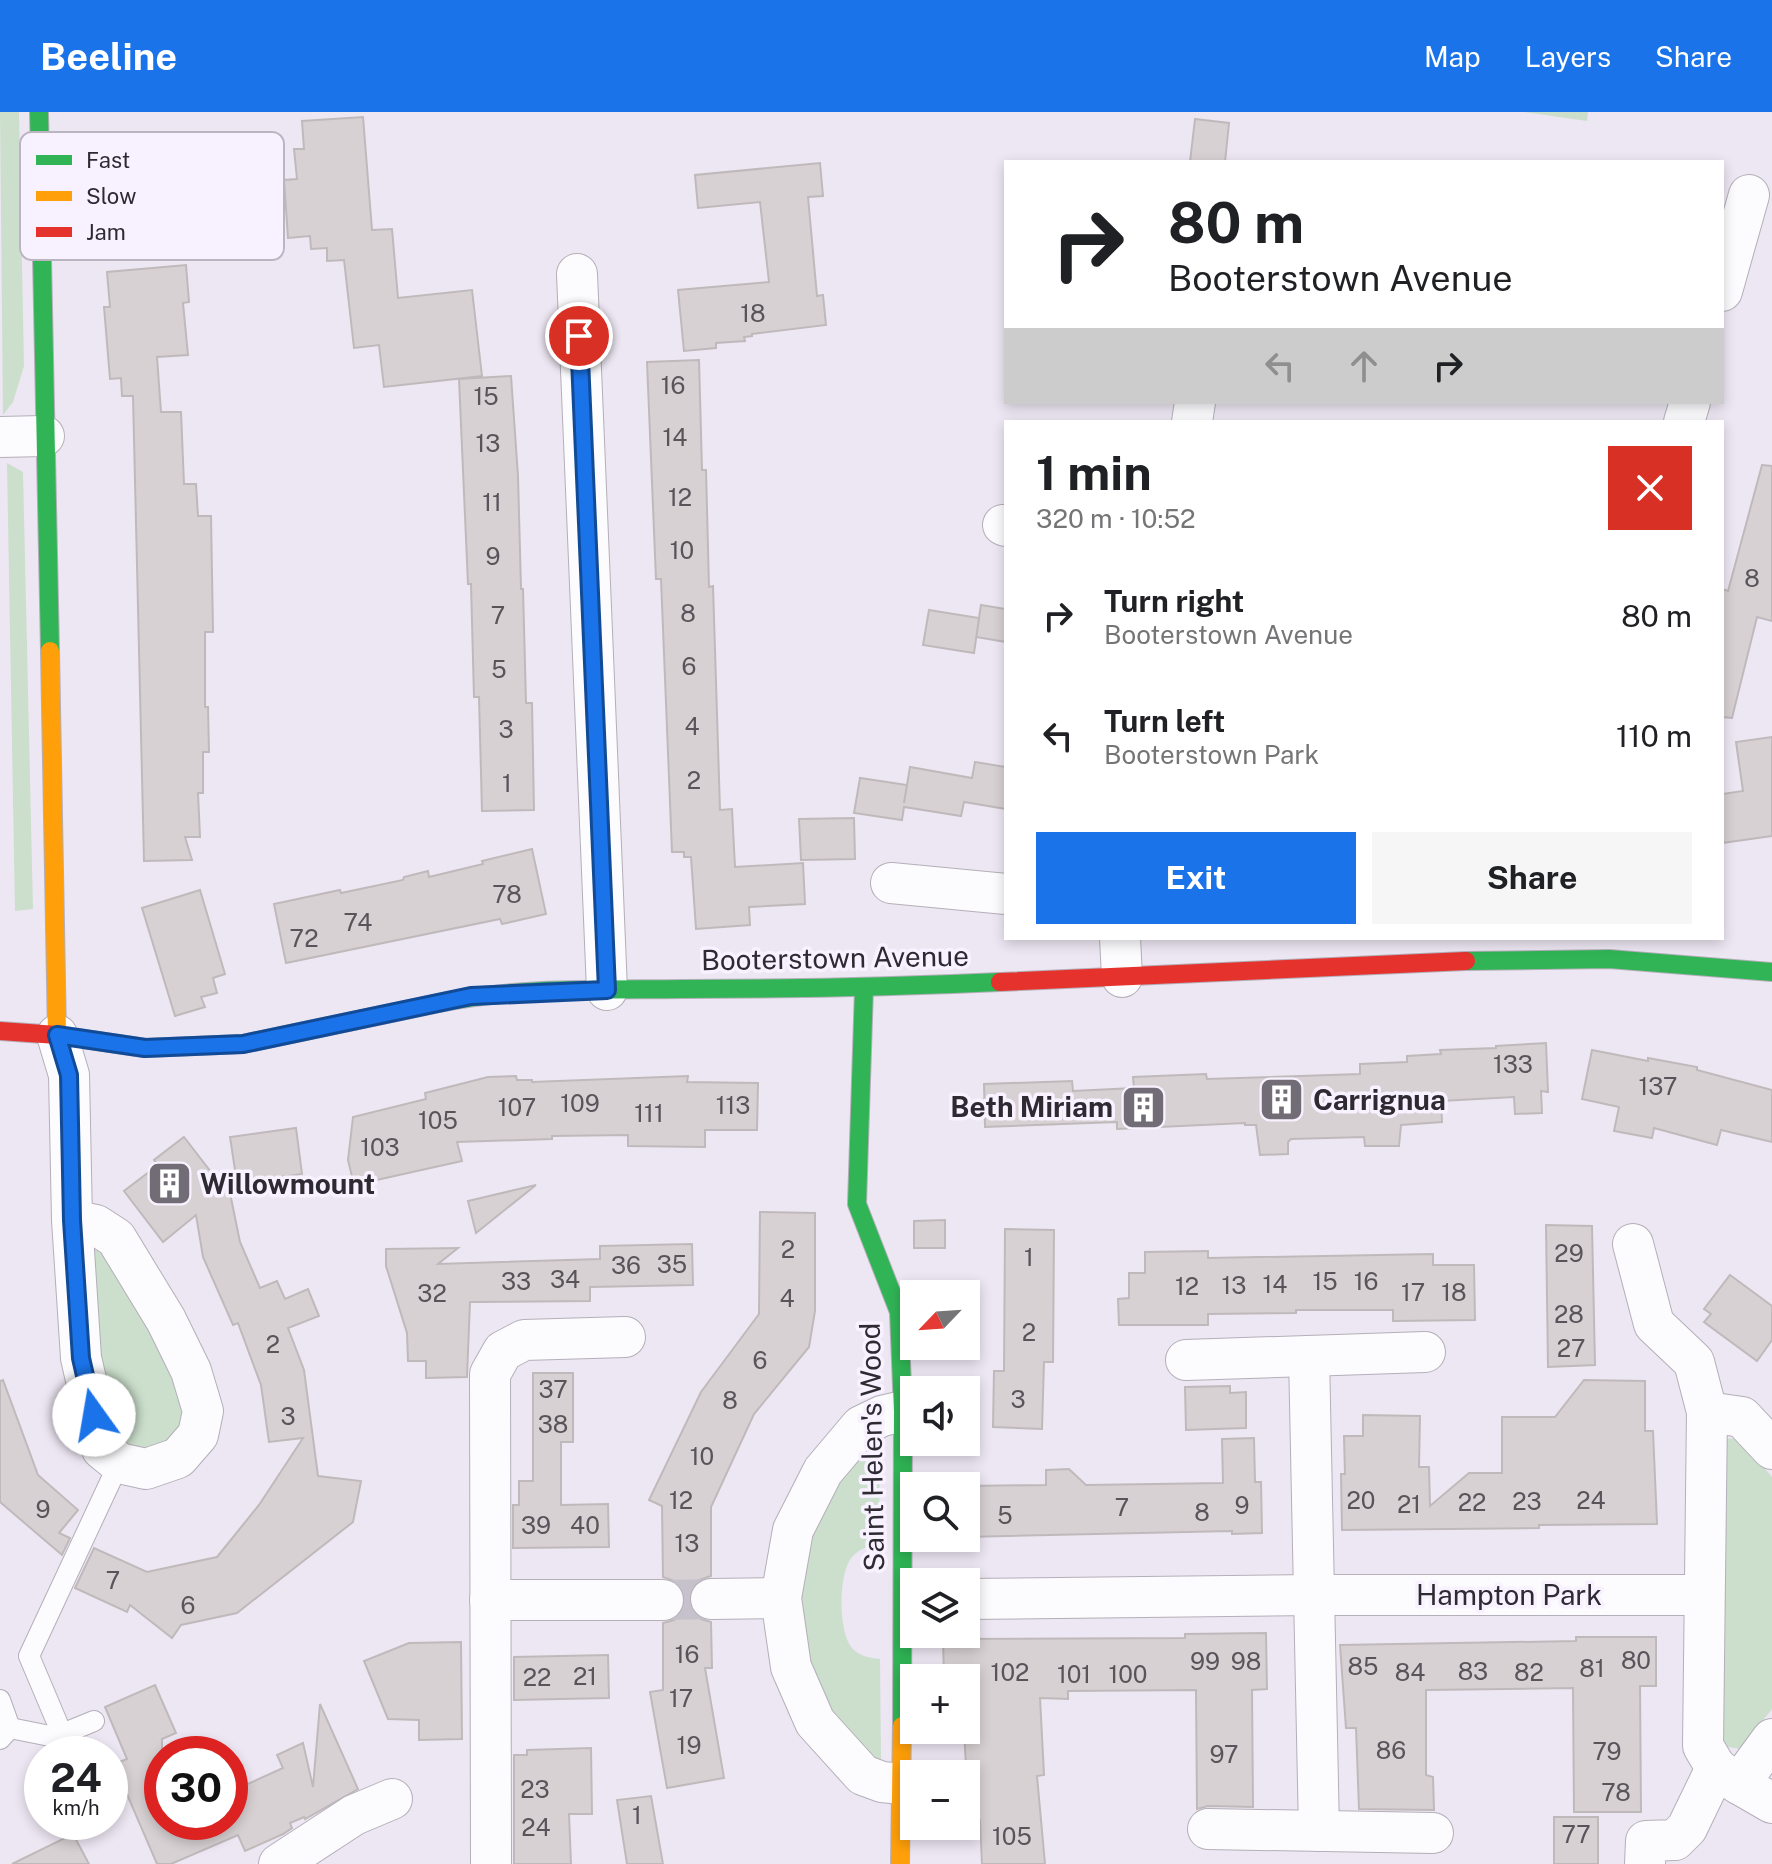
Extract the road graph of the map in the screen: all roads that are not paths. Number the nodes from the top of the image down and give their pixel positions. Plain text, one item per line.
1 (39, 112) edge
2 (39, 132) edge
3 (1749, 195) dead end
4 (41, 260) edge
5 (577, 274) dead end
6 (1724, 284) edge
7 (44, 436) junction
8 (0, 437) edge
9 (891, 883) dead end
10 (1004, 894) edge
11 (1120, 940) edge
12 (1608, 948) edge
13 (1772, 972) edge
14 (1122, 977) junction
15 (864, 988) junction
16 (607, 990) junction
17 (0, 1031) edge
18 (57, 1035) junction
19 (72, 1220) junction
20 (1633, 1244) dead end
21 (625, 1337) dead end
22 (1425, 1352) dead end
23 (1309, 1356) junction
24 (1186, 1360) dead end
25 (902, 1376) edge
26 (900, 1412) edge
27 (1707, 1412) junction
28 (1772, 1449) edge
29 (904, 1456) edge
30 (119, 1463) junction
31 (908, 1568) edge
32 (1314, 1595) junction
33 (1704, 1595) junction
34 (781, 1598) junction
35 (711, 1599) tunnel mouth
36 (980, 1599) edge
37 (490, 1600) junction
38 (663, 1600) tunnel mouth
39 (907, 1648) edge
40 (0, 1700) edge
41 (94, 1721) dead end
42 (5, 1733) edge
43 (62, 1734) junction
44 (1772, 1739) edge
45 (903, 1760) edge
46 (900, 1784) edge
47 (1742, 1785) edge
48 (392, 1799) dead end
49 (1208, 1829) dead end
50 (1319, 1831) junction
51 (1433, 1833) dead end
52 (901, 1840) edge
53 (279, 1864) edge
54 (491, 1864) edge
55 (900, 1864) edge
56 (1645, 1864) edge

1 - 2 street
3 - 6 street
4 - 7 street
5 - 16 street
7 - 8 street
7 - 18 street
9 - 10 street
11 - 14 street
12 - 13 street, Booterstown Avenue
12 - 14 street, Booterstown Avenue
14 - 15 street, Booterstown Avenue
15 - 16 street, Booterstown Avenue
15 - 25 street, Saint Helen's Wood
16 - 18 street, Booterstown Avenue
17 - 18 street, Booterstown Avenue
18 - 19 street
19 - 30 street
19 - 30 street
20 - 27 street
21 - 37 street
22 - 23 street
23 - 24 street
23 - 32 street
26 - 34 street
27 - 28 street
27 - 33 street
29 - 31 street, Saint Helen's Wood
30 - 43 lane
32 - 33 street, Hampton Park
32 - 36 street, Hampton Park
32 - 50 street
33 - 47 street
34 - 35 street
34 - 46 street
37 - 38 street
37 - 54 street
39 - 45 street, Saint Helen's Wood
40 - 42 lane
41 - 43 lane
42 - 43 lane
44 - 47 street
47 - 56 street
48 - 53 street
49 - 50 street
50 - 51 street
52 - 55 street, Saint Helen's Wood

